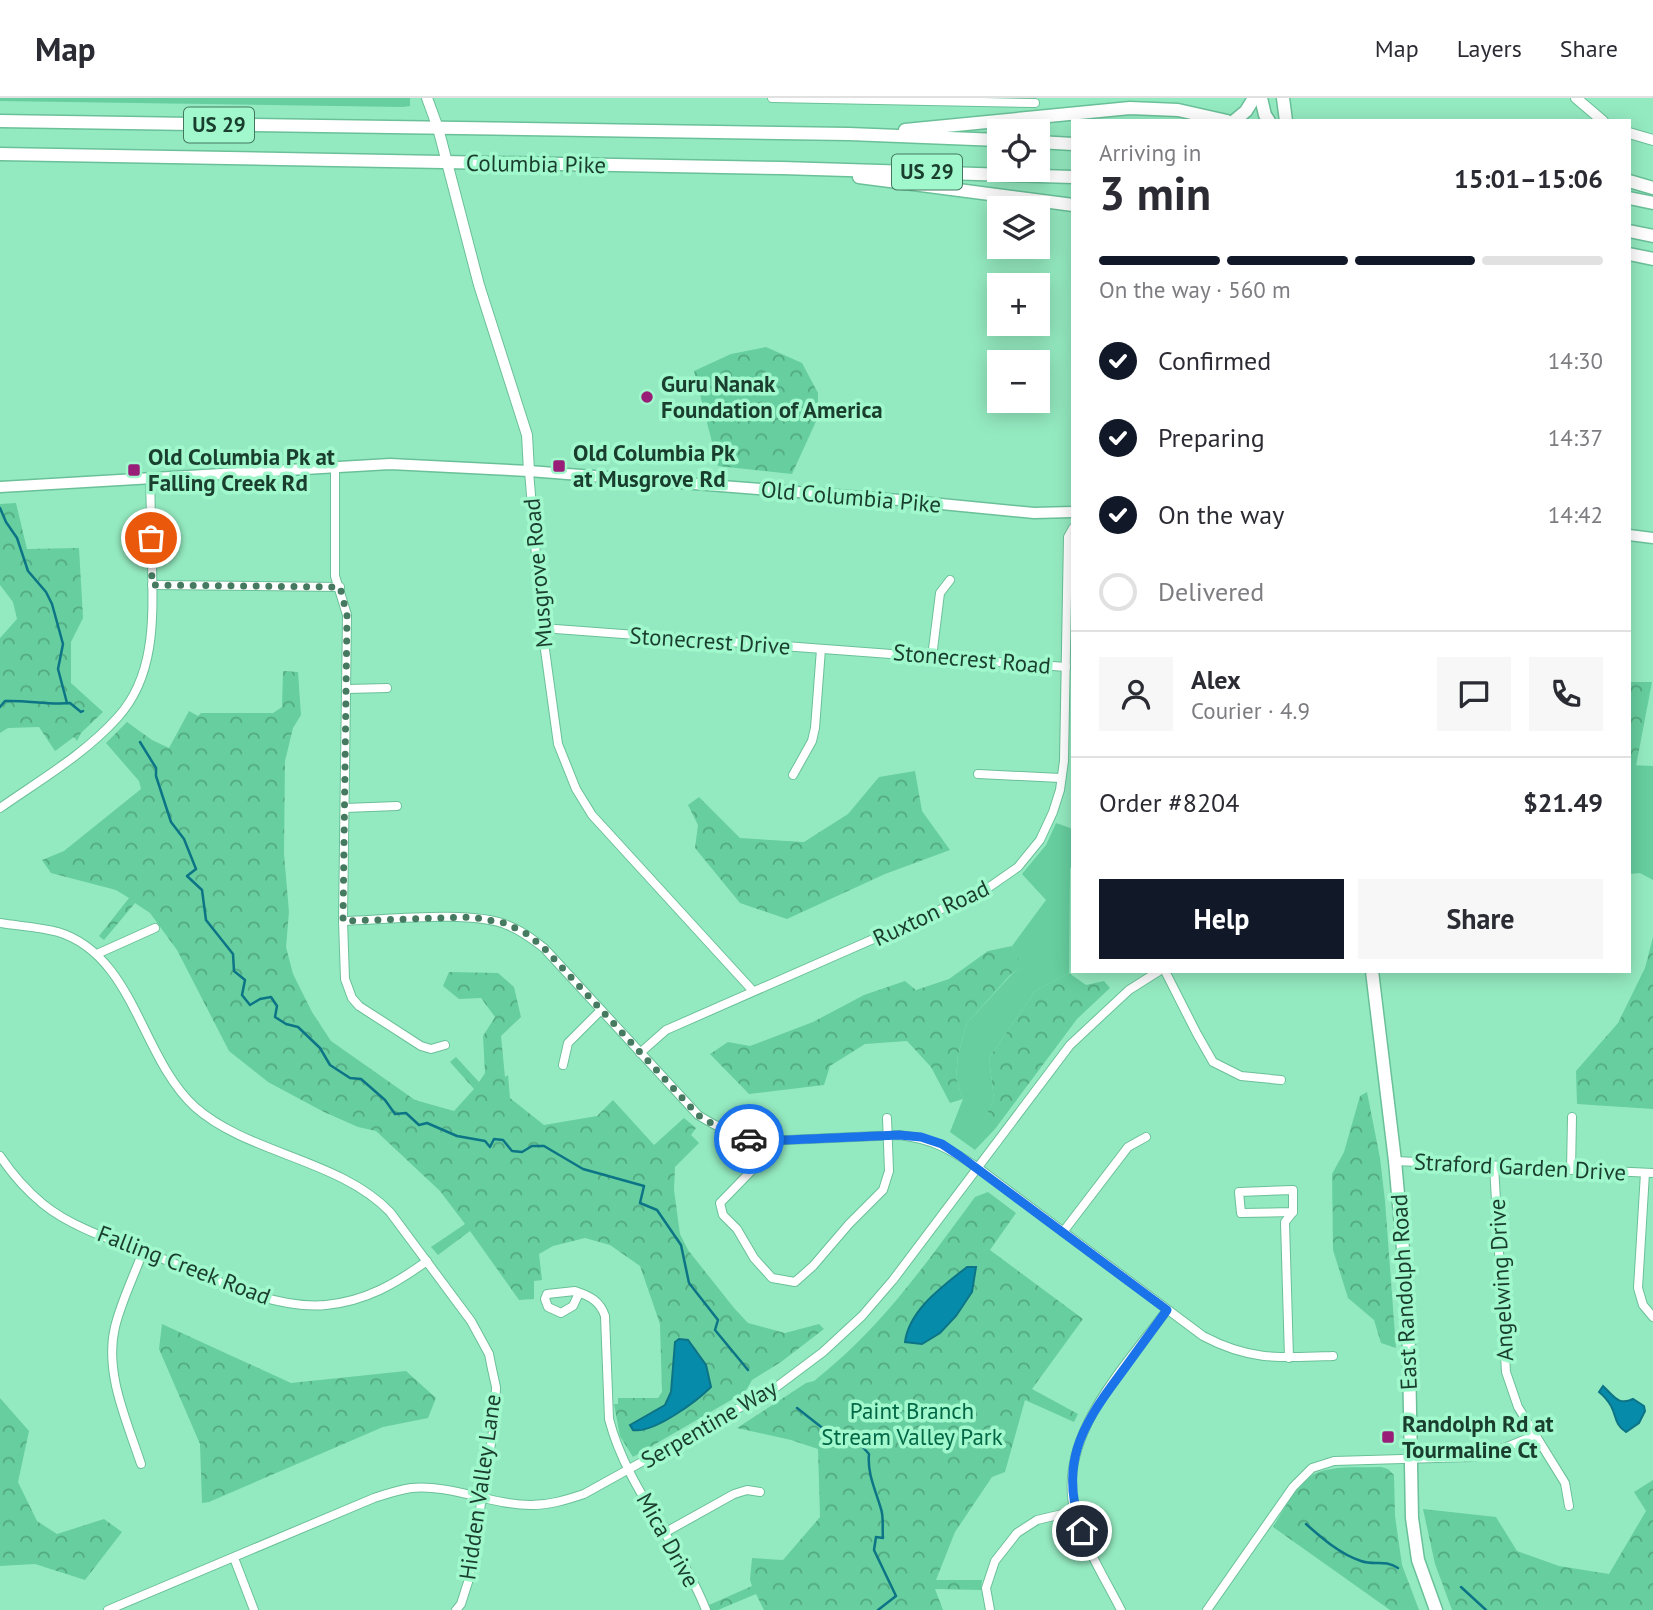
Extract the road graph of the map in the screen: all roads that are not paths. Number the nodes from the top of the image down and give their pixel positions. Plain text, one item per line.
1 (428, 98) edge
2 (1254, 98) edge
3 (1261, 98) edge
4 (1283, 98) edge
5 (1576, 98) edge
6 (772, 99) edge
7 (855, 99) edge
8 (874, 100) edge
9 (1035, 103) dead end
10 (1218, 119) edge
11 (1236, 119) edge
12 (1268, 119) edge
13 (1286, 119) edge
14 (1600, 119) edge
15 (0, 121) edge
16 (438, 128) junction
17 (849, 134) junction
18 (1631, 134) edge
19 (987, 140) edge
20 (1653, 140) edge
21 (1050, 143) edge
22 (1071, 144) edge
23 (0, 154) edge
24 (447, 163) junction
25 (782, 168) junction
26 (1071, 177) edge
27 (1631, 182) edge
28 (1653, 188) edge
29 (1631, 198) edge
30 (1653, 203) edge
31 (1071, 205) edge
32 (1631, 231) edge
33 (1653, 236) edge
34 (1631, 254) edge
35 (1653, 259) edge
36 (335, 467) junction
37 (529, 471) junction
38 (150, 479) junction
39 (0, 487) edge
40 (1071, 512) edge
41 (1071, 532) edge
42 (1631, 535) edge
43 (1653, 538) edge
44 (950, 580) dead end
45 (152, 585) junction
46 (340, 587) junction
47 (542, 628) junction
48 (821, 649) junction
49 (879, 652) joint
50 (932, 657) junction
51 (1066, 667) junction
52 (387, 688) dead end
53 (347, 689) junction
54 (978, 774) dead end
55 (793, 775) dead end
56 (1060, 778) junction
57 (397, 806) dead end
58 (0, 808) edge
59 (345, 808) junction
60 (343, 921) junction
61 (0, 923) edge
62 (155, 928) dead end
63 (97, 954) junction
64 (1156, 973) edge
65 (1165, 973) edge
66 (1373, 973) edge
67 (752, 991) junction
68 (601, 1010) junction
69 (445, 1045) dead end
70 (640, 1053) junction
71 (562, 1065) dead end
72 (1281, 1080) dead end
73 (1572, 1117) dead end
74 (887, 1118) dead end
75 (886, 1136) junction
76 (1146, 1137) dead end
77 (764, 1141) junction
78 (0, 1156) edge
79 (1395, 1161) junction
80 (1494, 1166) junction
81 (977, 1167) junction
82 (1571, 1170) junction
83 (1649, 1173) edge
84 (1293, 1212) junction
85 (1063, 1232) junction
86 (144, 1251) junction
87 (427, 1261) junction
88 (579, 1293) dead end
89 (1167, 1310) junction
90 (1653, 1317) edge
91 (1333, 1356) dead end
92 (1289, 1357) junction
93 (1536, 1435) junction
94 (1410, 1459) junction
95 (141, 1464) dead end
96 (629, 1471) junction
97 (760, 1493) dead end
98 (482, 1498) junction
99 (1569, 1506) dead end
100 (1074, 1511) junction
101 (664, 1533) junction
102 (234, 1558) junction
103 (132, 1600) junction
104 (108, 1610) edge
105 (136, 1610) edge
106 (254, 1610) edge
107 (456, 1610) edge
108 (706, 1610) edge
109 (990, 1610) edge
110 (1121, 1610) edge
111 (1207, 1610) edge
112 (1436, 1610) edge

1 - 16 street, Musgrove Road
2 - 11 main road
3 - 12 main road
4 - 13 main road
5 - 14 street
6 - 7 street
7 - 8 street
8 - 9 street
10 - 17 main road
15 - 16 main road, Columbia Pike / US 29
16 - 17 main road, Columbia Pike / US 29
16 - 24 street, Musgrove Road
17 - 19 main road, Columbia Pike / US 29
18 - 20 street
21 - 22 main road
23 - 24 main road, Columbia Pike / US 29
24 - 25 main road, Columbia Pike / US 29
24 - 37 street, Musgrove Road
25 - 26 main road, Columbia Pike / US 29
25 - 31 main road
27 - 28 main road
29 - 30 main road
32 - 33 main road
34 - 35 main road
36 - 37 main road, Old Columbia Pike
36 - 38 main road, Old Columbia Pike
36 - 46 street
37 - 40 main road, Old Columbia Pike
37 - 47 street, Musgrove Road
38 - 39 main road, Old Columbia Pike
38 - 45 street
41 - 51 street, Ruxton Road
42 - 43 main road
44 - 50 street
45 - 46 street
45 - 58 street
46 - 53 street
47 - 48 street, Stonecrest Drive
47 - 67 street, Musgrove Road
48 - 49 street, Stonecrest Drive
48 - 55 street
49 - 50 street, Stonecrest Road
50 - 51 street, Stonecrest Road
51 - 56 street, Ruxton Road
52 - 53 street
53 - 59 street
54 - 56 street
56 - 67 street, Ruxton Road
57 - 59 street
59 - 60 street
60 - 68 street
60 - 69 street
61 - 63 street, Hidden Valley Lane
62 - 63 street
63 - 87 street, Hidden Valley Lane
64 - 81 street, Serpentine Way
65 - 72 street
66 - 79 main road, East Randolph Road
67 - 70 street, Ruxton Road
68 - 70 street
68 - 71 street
70 - 77 street
73 - 82 street
74 - 75 street
75 - 77 street
75 - 77 street
75 - 81 street
76 - 85 street
78 - 86 street, Falling Creek Road
79 - 80 street, Straford Garden Drive
79 - 94 main road, East Randolph Road
80 - 82 street, Straford Garden Drive
80 - 93 street, Angelwing Drive
81 - 85 street
81 - 96 street, Serpentine Way
82 - 83 street, Straford Garden Drive
83 - 90 street, Straford Garden Drive
84 - 84 street
84 - 92 street
85 - 89 street
86 - 87 street, Falling Creek Road
86 - 95 street
87 - 98 street, Hidden Valley Lane
88 - 96 street, Mica Drive
89 - 92 street
89 - 100 street
91 - 92 street
93 - 94 street
93 - 99 street, Angelwing Drive
94 - 111 street
94 - 112 main road, East Randolph Road
96 - 98 street, Serpentine Way
96 - 101 street, Mica Drive
97 - 101 street
98 - 102 street, Serpentine Way
98 - 107 street, Hidden Valley Lane
100 - 109 street
100 - 110 street
101 - 108 street, Mica Drive
102 - 103 street, Serpentine Way
102 - 106 street
103 - 104 street, Serpentine Way
103 - 105 street

